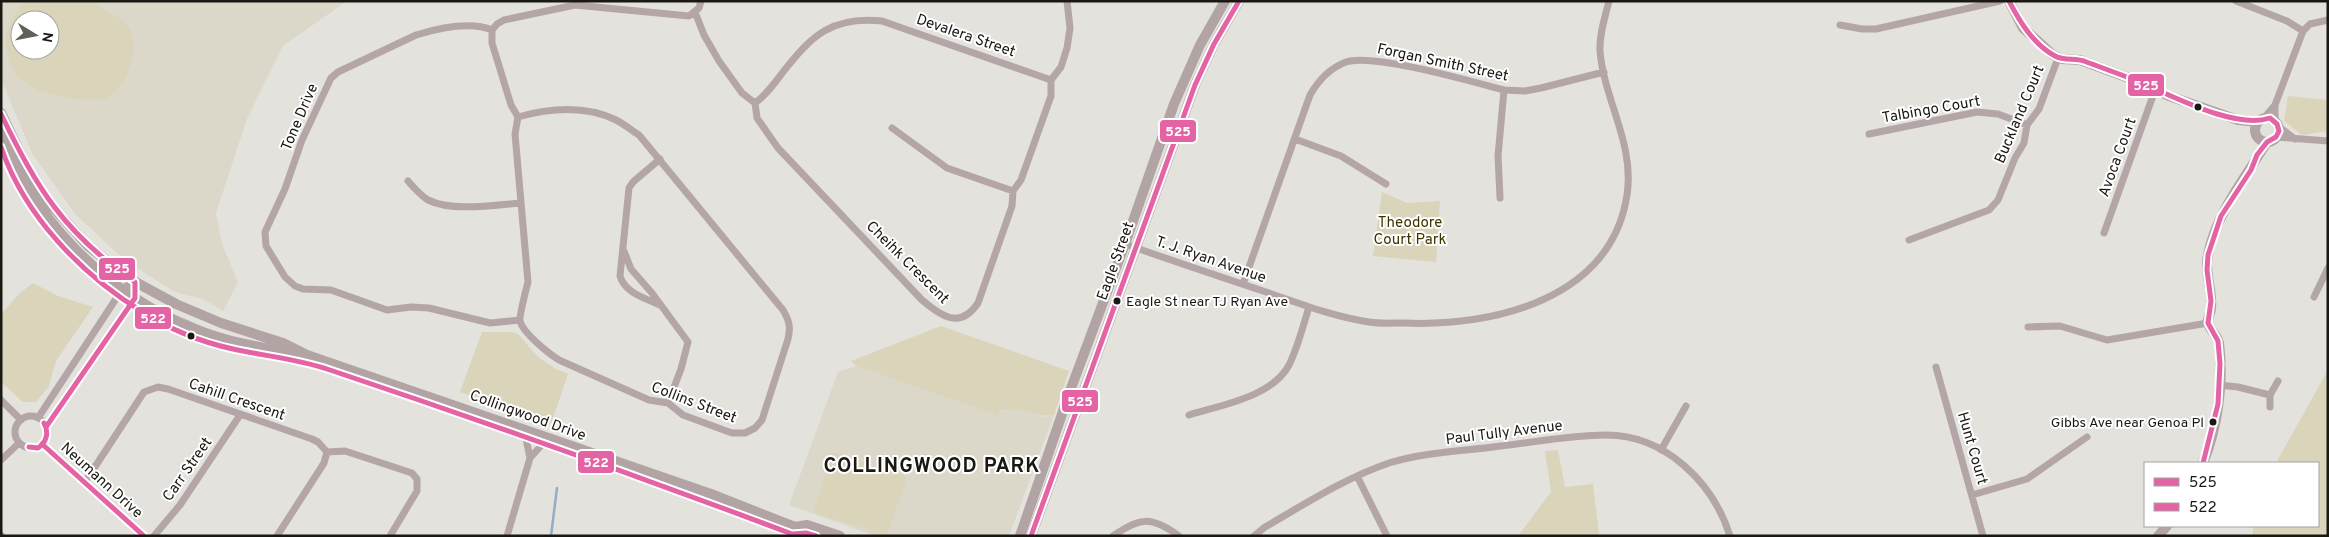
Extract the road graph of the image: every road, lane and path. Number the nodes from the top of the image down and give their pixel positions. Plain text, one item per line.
1 (701, 1) edge
2 (1066, 1) edge
3 (1225, 1) edge
4 (1239, 1) edge
5 (1609, 1) edge
6 (2000, 1) edge
7 (2009, 1) edge
8 (2236, 1) edge
9 (695, 12) junction
10 (2328, 20) edge
11 (1840, 25) dead end
12 (492, 30) junction
13 (2303, 30) junction
14 (2058, 58) junction
15 (1604, 72) junction
16 (1051, 80) junction
17 (1504, 90) junction
18 (2155, 90) junction
19 (755, 103) junction
20 (2275, 105) junction
21 (1, 113) edge
22 (518, 117) junction
23 (1, 123) edge
24 (2027, 125) junction
25 (892, 128) dead end
26 (2267, 130) junction
27 (1869, 134) dead end
28 (1295, 139) junction
29 (2328, 141) edge
30 (660, 159) junction
31 (408, 181) dead end
32 (1386, 184) dead end
33 (1013, 190) junction
34 (1500, 198) dead end
35 (521, 203) junction
36 (2104, 233) dead end
37 (1909, 240) dead end
38 (1125, 244) junction
39 (1136, 248) junction
40 (623, 249) junction
41 (2328, 268) edge
42 (135, 282) junction
43 (1243, 284) junction
44 (122, 288) junction
45 (2314, 297) dead end
46 (135, 298) junction
47 (660, 305) junction
48 (1309, 307) junction
49 (520, 320) junction
50 (2208, 323) junction
51 (2028, 327) dead end
52 (307, 355) junction
53 (1936, 367) dead end
54 (2278, 381) dead end
55 (2219, 385) junction
56 (2270, 395) junction
57 (1, 400) edge
58 (668, 404) junction
59 (1686, 406) dead end
60 (2270, 407) dead end
61 (240, 414) junction
62 (1189, 415) dead end
63 (38, 418) junction
64 (21, 420) junction
65 (46, 427) junction
66 (524, 429) junction
67 (2087, 437) dead end
68 (548, 438) junction
69 (19, 443) junction
70 (42, 444) junction
71 (1661, 450) junction
72 (327, 452) junction
73 (530, 458) junction
74 (1, 460) edge
75 (2204, 462) edge
76 (1357, 476) junction
77 (85, 482) junction
78 (1972, 495) junction
79 (795, 527) junction
80 (144, 536) edge
81 (154, 536) edge
82 (277, 536) edge
83 (390, 536) edge
84 (507, 536) edge
85 (803, 536) edge
86 (840, 536) edge
87 (1020, 536) edge
88 (1031, 536) edge
89 (1113, 536) edge
90 (1179, 536) edge
91 (1254, 536) edge
92 (1387, 536) edge
93 (1730, 536) edge
94 (1983, 536) edge

1 - 9 street
2 - 16 street, Cheihk Crescent
3 - 38 street, Eagle Street
4 - 39 street, Eagle Street
5 - 15 street, T. J. Ryan Avenue
6 - 11 street
7 - 14 street
8 - 13 street
9 - 12 street
9 - 19 street, Cheihk Crescent
10 - 13 street
12 - 22 street
12 - 49 street, Tone Drive
13 - 20 street
14 - 18 street
14 - 24 street, Buckland Court
15 - 17 street, Forgan Smith Street
15 - 48 street, T. J. Ryan Avenue
16 - 19 street, Devalera Street
16 - 33 street, Cheihk Crescent
17 - 28 street, Forgan Smith Street
17 - 34 street
18 - 26 street
18 - 36 street, Avoca Court
19 - 33 street, Cheihk Crescent
20 - 26 street
20 - 26 street
21 - 42 street, Collingwood Drive
22 - 30 street, Collins Street
22 - 35 street
23 - 44 street, Collingwood Drive
24 - 27 street, Talbingo Court
24 - 37 street, Buckland Court
25 - 33 street
26 - 29 street
26 - 50 street
28 - 32 street
28 - 43 street, Forgan Smith Street
30 - 40 street
30 - 58 street, Collins Street
31 - 35 street
35 - 49 street
38 - 39 street, T. J. Ryan Avenue
38 - 87 street, Eagle Street
39 - 43 street, T. J. Ryan Avenue
39 - 88 street, Eagle Street
40 - 47 street
40 - 47 street
41 - 45 street
42 - 44 street
42 - 46 street
42 - 52 street, Collingwood Drive
43 - 48 street, T. J. Ryan Avenue
44 - 46 street, Collingwood Drive
44 - 63 street
46 - 52 street, Collingwood Drive
46 - 65 street
47 - 58 street
48 - 62 street
49 - 58 street, Collins Street
50 - 51 street
50 - 55 street
52 - 66 street, Collingwood Drive
53 - 78 street, Hunt Court
54 - 56 street
55 - 56 street
55 - 75 street
56 - 60 street
57 - 64 street
59 - 71 street
61 - 72 street, Cahill Crescent
61 - 77 street, Cahill Crescent
61 - 81 street, Carr Street
63 - 64 street
63 - 65 street
64 - 69 street
65 - 70 street
66 - 68 street, Collingwood Drive
66 - 73 street
67 - 78 street
68 - 73 street
68 - 79 street, Collingwood Drive
69 - 70 street
69 - 74 street
70 - 77 street, Neumann Drive
71 - 76 street, Paul Tully Avenue
71 - 93 street, Paul Tully Avenue
72 - 82 street
72 - 83 street
73 - 84 street
76 - 91 street, Paul Tully Avenue
76 - 92 street
77 - 80 street, Neumann Drive
78 - 94 street, Hunt Court
79 - 85 street, Collingwood Drive
79 - 86 street, Collingwood Drive
89 - 90 street

